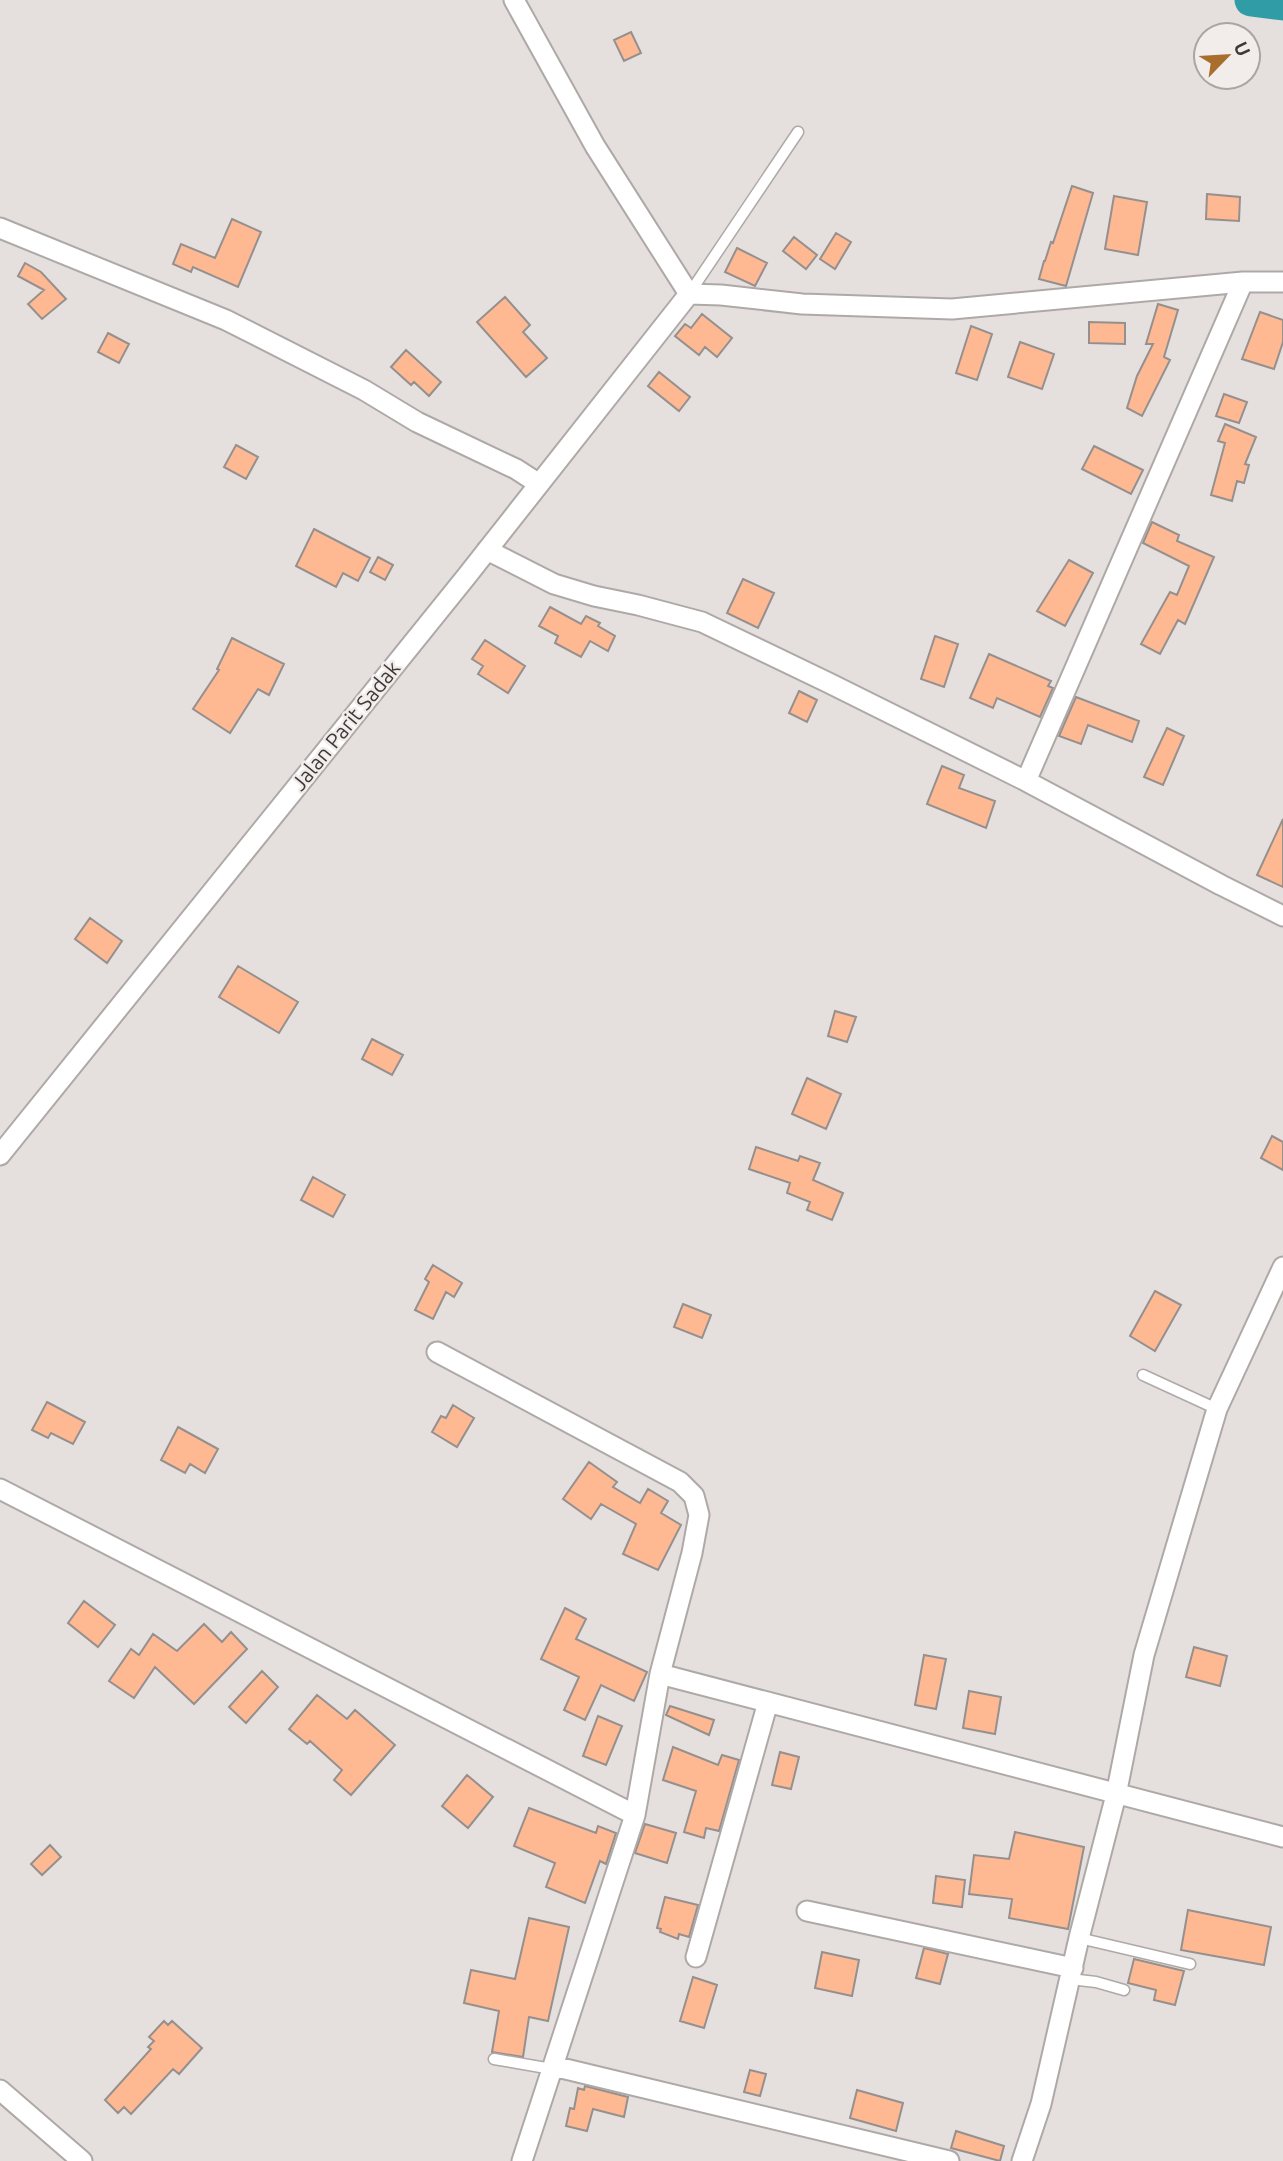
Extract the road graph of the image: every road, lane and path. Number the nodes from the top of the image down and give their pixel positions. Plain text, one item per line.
1 (514, 0) edge
2 (798, 132) dead end
3 (0, 228) edge
4 (1243, 282) junction
5 (1283, 282) edge
6 (689, 295) junction
7 (528, 477) junction
8 (487, 550) junction
9 (1026, 781) junction
10 (1283, 916) edge
11 (3, 1146) edge
12 (1283, 1266) edge
13 (437, 1352) dead end
14 (1143, 1375) dead end
15 (1217, 1409) junction
16 (0, 1489) edge
17 (660, 1674) junction
18 (768, 1702) junction
19 (1116, 1795) junction
20 (635, 1815) junction
21 (1283, 1837) edge
22 (807, 1910) dead end
23 (1079, 1938) junction
24 (696, 1957) dead end
25 (1189, 1964) dead end
26 (1071, 1974) junction
27 (1124, 1990) dead end
28 (494, 2059) dead end
29 (553, 2068) junction
30 (0, 2090) edge
31 (82, 2161) edge
32 (522, 2161) edge
33 (949, 2161) edge
34 (1022, 2161) edge

1 - 6 street
2 - 6 lane
3 - 7 street
4 - 5 street
4 - 6 street
4 - 9 street
6 - 7 street, Jalan Parit Sadak
7 - 8 street, Jalan Parit Sadak
8 - 9 street
8 - 11 street, Jalan Parit Sadak
9 - 10 street
12 - 15 street
13 - 17 street
14 - 15 lane
15 - 19 street
16 - 20 street
17 - 18 street
17 - 20 street
18 - 19 street
18 - 24 street
19 - 21 street
19 - 23 street
20 - 29 street
22 - 26 street
23 - 25 lane
23 - 26 street
26 - 27 lane
26 - 34 street
28 - 29 lane
29 - 32 street
29 - 33 street
30 - 31 street

